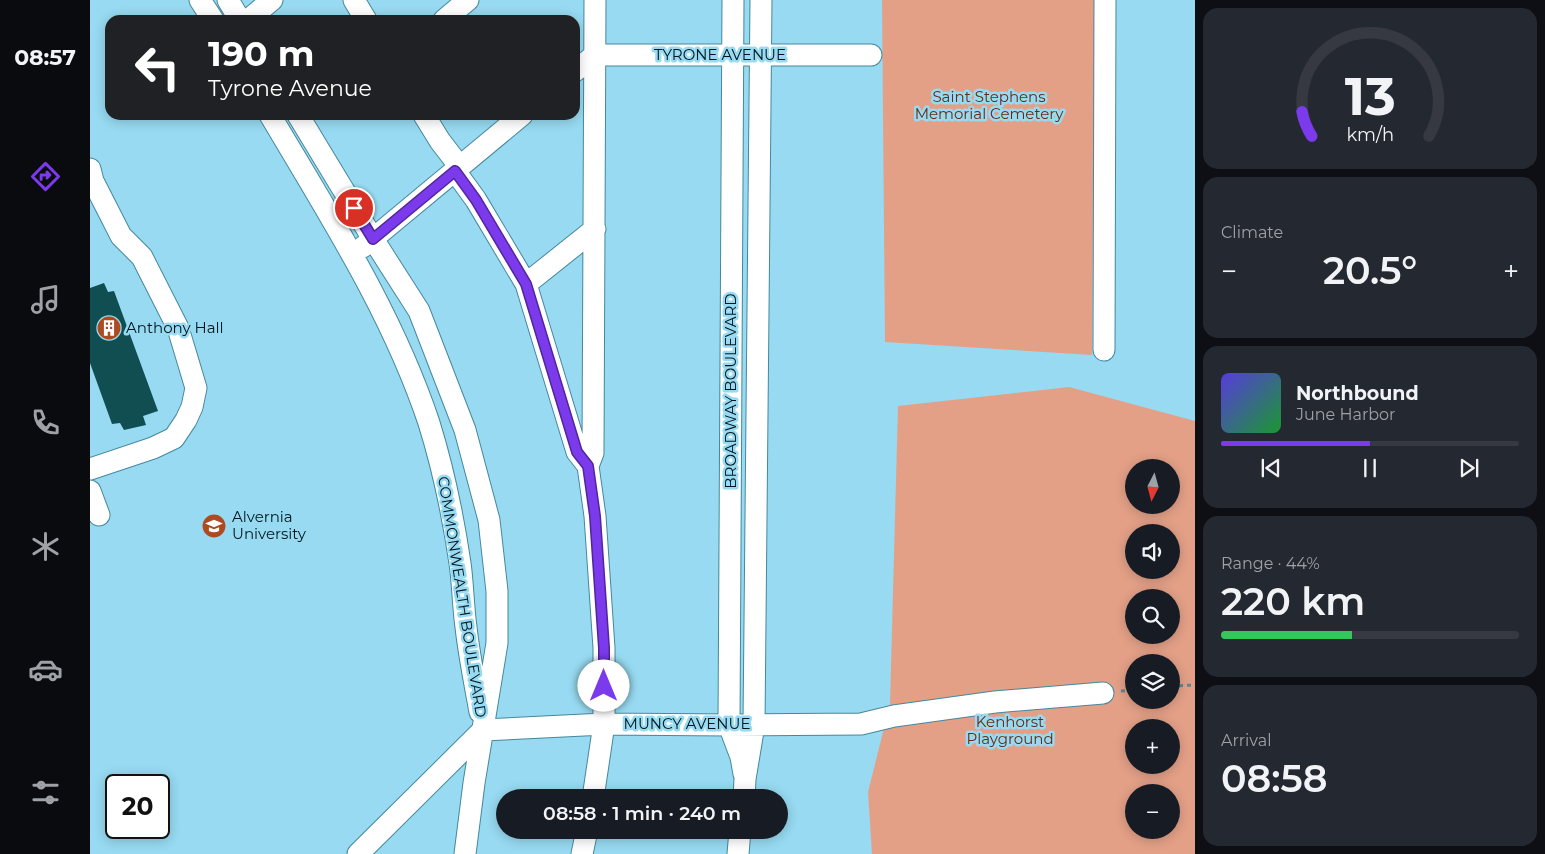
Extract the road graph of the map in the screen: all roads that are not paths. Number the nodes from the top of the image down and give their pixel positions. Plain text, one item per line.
1 (200, 0) edge
2 (228, 0) edge
3 (272, 0) edge
4 (354, 0) edge
5 (468, 0) edge
6 (595, 0) edge
7 (733, 0) edge
8 (761, 0) edge
9 (1105, 0) edge
10 (210, 15) edge
11 (237, 15) edge
12 (254, 15) edge
13 (363, 15) edge
14 (450, 15) edge
15 (595, 55) junction
16 (733, 55) junction
17 (761, 55) junction
18 (871, 55) dead end
19 (580, 68) edge
20 (273, 120) edge
21 (301, 120) edge
22 (427, 120) edge
23 (516, 120) edge
24 (90, 169) edge
25 (457, 169) junction
26 (595, 229) junction
27 (373, 239) junction
28 (353, 255) junction
29 (526, 284) junction
30 (1104, 350) dead end
31 (588, 466) junction
32 (90, 469) edge
33 (90, 490) edge
34 (100, 515) dead end
35 (1103, 693) dead end
36 (604, 724) junction
37 (729, 725) junction
38 (754, 725) junction
39 (483, 730) junction
40 (744, 788) edge
41 (594, 789) edge
42 (585, 839) edge
43 (739, 839) edge
44 (358, 854) edge
45 (465, 854) edge
46 (582, 854) edge
47 (738, 854) edge

1 - 10 street
2 - 11 street
3 - 12 street
4 - 13 street
5 - 14 street
6 - 15 street
7 - 16 street, BROADWAY BOULEVARD
8 - 17 street, BROADWAY BOULEVARD
9 - 30 street
15 - 16 street, TYRONE AVENUE
15 - 19 street
15 - 26 street
16 - 17 street, TYRONE AVENUE
16 - 37 street, BROADWAY BOULEVARD
17 - 18 street, TYRONE AVENUE
17 - 38 street, BROADWAY BOULEVARD
20 - 28 street, COMMONWEALTH BOULEVARD
21 - 27 street, COMMONWEALTH BOULEVARD
22 - 25 street
23 - 25 street
24 - 32 street
25 - 27 street
25 - 29 street
26 - 29 street
26 - 31 street
27 - 28 street
27 - 39 street, COMMONWEALTH BOULEVARD
28 - 39 street, COMMONWEALTH BOULEVARD
29 - 31 street
31 - 36 street
33 - 34 street
35 - 38 street, MUNCY AVENUE
36 - 37 street, MUNCY AVENUE
36 - 39 street, MUNCY AVENUE
36 - 41 street
37 - 38 street, MUNCY AVENUE
37 - 40 street, BROADWAY BOULEVARD
38 - 40 street, BROADWAY BOULEVARD
39 - 44 street
39 - 45 street, COMMONWEALTH BOULEVARD
42 - 46 street
43 - 47 street

